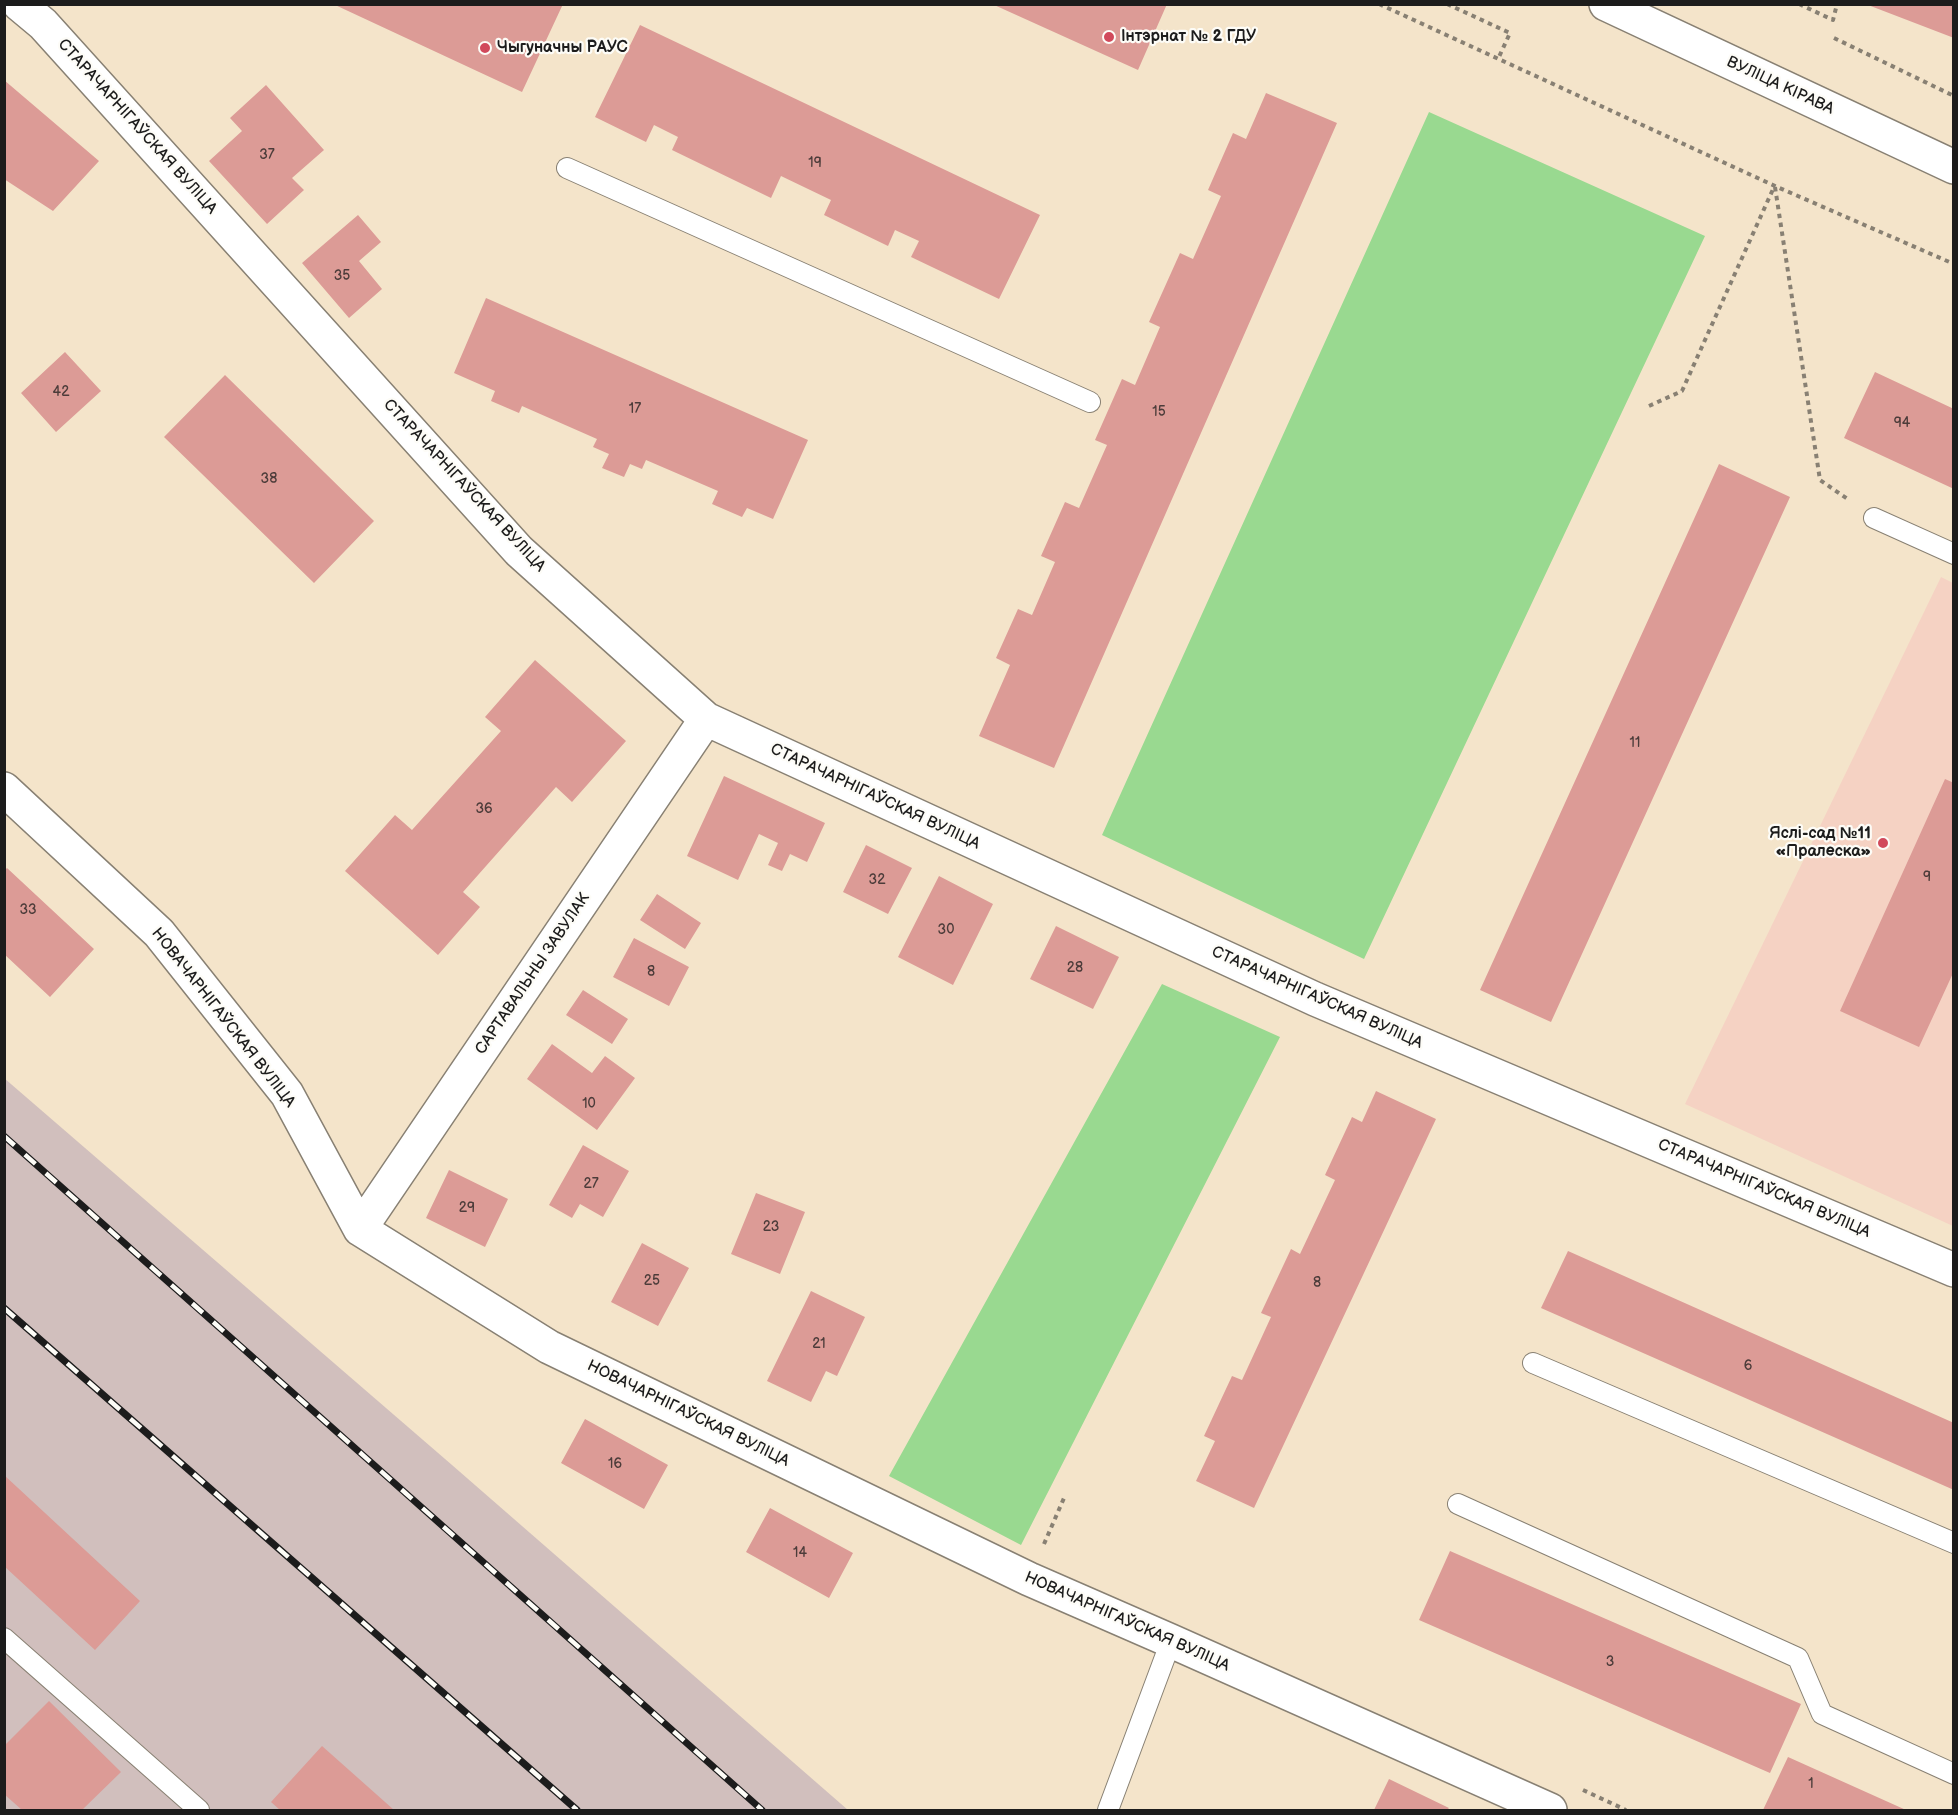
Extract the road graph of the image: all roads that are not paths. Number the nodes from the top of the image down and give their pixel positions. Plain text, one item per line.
1 (19, 4) edge
2 (1606, 4) edge
3 (1953, 167) edge
4 (567, 168) dead end
5 (1090, 402) dead end
6 (1874, 518) road end
7 (1953, 554) edge
8 (705, 719) junction
9 (4, 789) edge
10 (360, 1229) junction
11 (1953, 1270) edge
12 (1533, 1364) dead end
13 (1458, 1504) dead end
14 (1953, 1543) edge
15 (4, 1638) edge
16 (1171, 1641) junction
17 (1953, 1774) edge
18 (199, 1810) edge
19 (1108, 1810) edge
20 (1550, 1810) edge

1 - 8 street, СТАРАЧАРНІГАЎСКАЯ ВУЛІЦА
2 - 3 street, ВУЛІЦА КІРАВА
4 - 5 lane
6 - 7 lane
8 - 10 street, САРТАВАЛЬНЫ ЗАВУЛАК
8 - 11 street, СТАРАЧАРНІГАЎСКАЯ ВУЛІЦА
9 - 10 street, НОВАЧАРНІГАЎСКАЯ ВУЛІЦА
10 - 16 street, НОВАЧАРНІГАЎСКАЯ ВУЛІЦА
12 - 14 lane
13 - 17 lane
15 - 18 lane
16 - 19 lane
16 - 20 street, НОВАЧАРНІГАЎСКАЯ ВУЛІЦА

